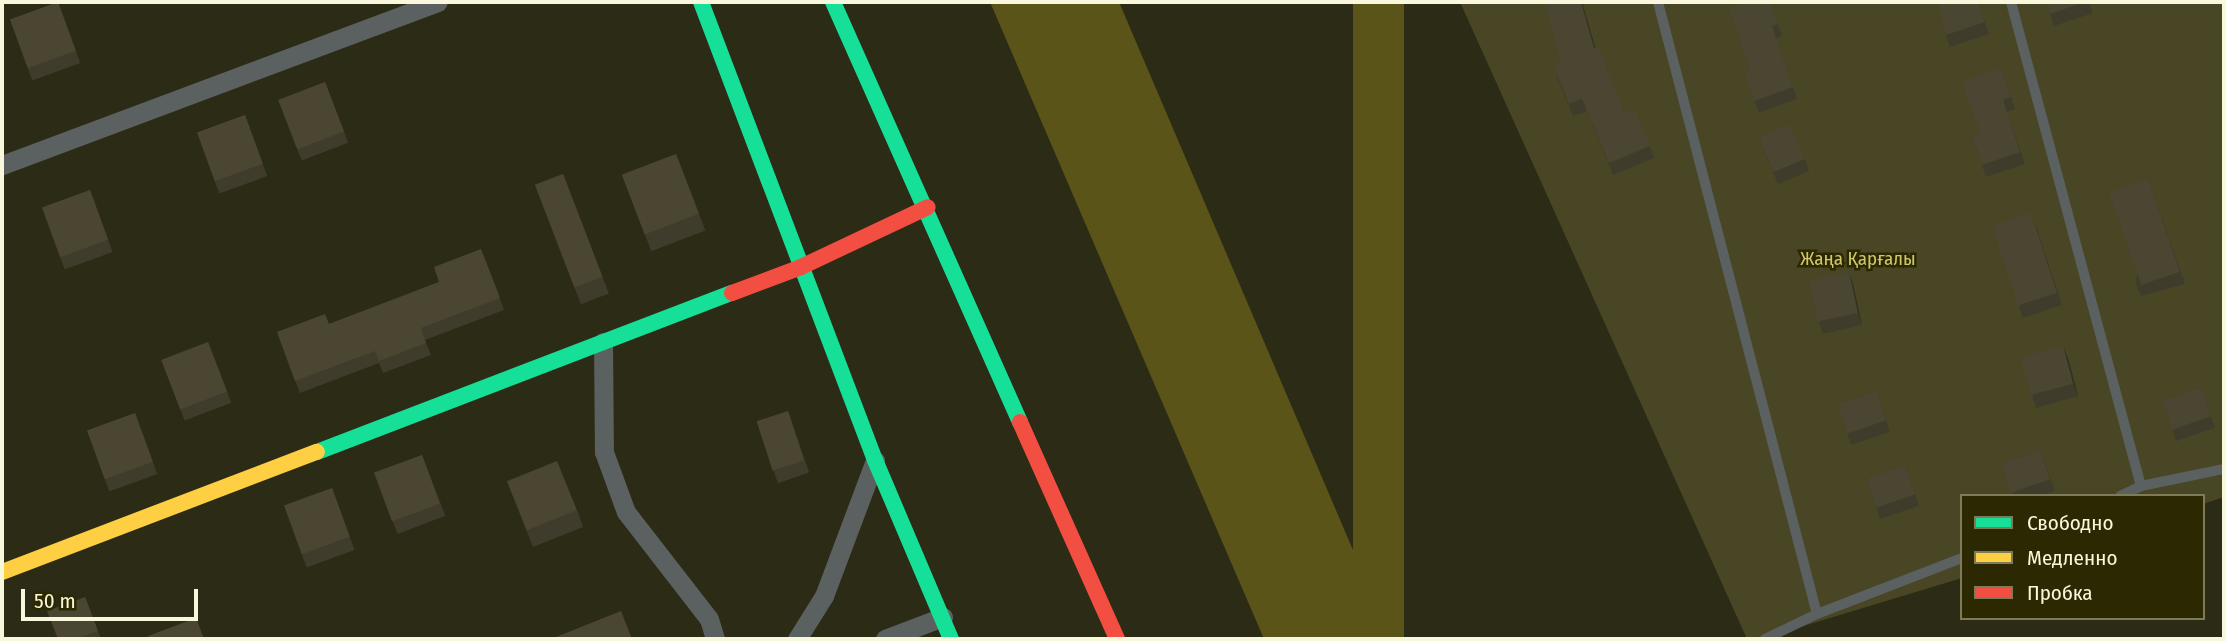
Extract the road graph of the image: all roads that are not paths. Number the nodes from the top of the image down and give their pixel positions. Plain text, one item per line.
1 (438, 2) edge
2 (701, 2) edge
3 (833, 2) edge
4 (1658, 2) edge
5 (2011, 2) edge
6 (2, 165) edge
7 (928, 207) junction
8 (801, 267) junction
9 (603, 342) junction
10 (875, 460) junction
11 (2224, 469) edge
12 (2141, 486) junction
13 (2124, 494) edge
14 (1960, 559) edge
15 (2, 572) edge
16 (1817, 614) junction
17 (943, 617) junction
18 (715, 639) edge
19 (797, 639) edge
20 (885, 639) edge
21 (951, 639) edge
22 (1117, 639) edge
23 (1765, 639) edge

1 - 6 street
2 - 8 street
3 - 7 street
4 - 16 lane
5 - 12 lane
7 - 8 street
7 - 22 street
8 - 9 street
8 - 10 street
9 - 15 street
9 - 18 street
10 - 17 street
10 - 19 street
11 - 12 lane
12 - 13 lane
14 - 16 lane
16 - 23 lane
17 - 20 street
17 - 21 street

